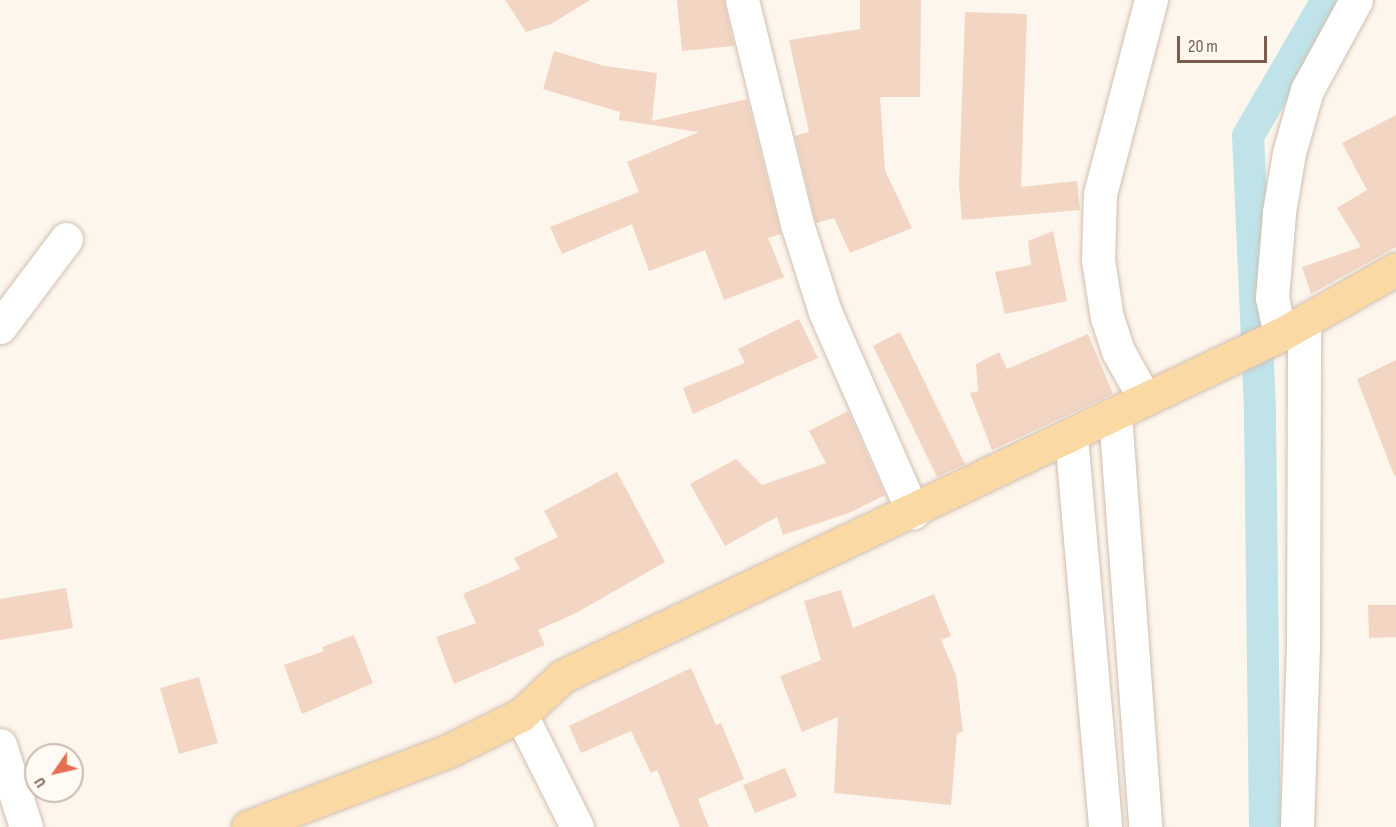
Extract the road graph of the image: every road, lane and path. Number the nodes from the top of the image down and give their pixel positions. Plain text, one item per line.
1 (742, 0) edge
2 (1151, 0) edge
3 (1356, 0) edge
4 (66, 239) dead end
5 (1396, 268) edge
6 (0, 327) edge
7 (1285, 332) junction
8 (1145, 399) junction
9 (1115, 414) junction
10 (1071, 436) junction
11 (913, 512) junction
12 (521, 715) junction
13 (0, 745) edge
14 (26, 827) edge
15 (248, 827) edge
16 (577, 827) edge
17 (1105, 827) edge
18 (1145, 827) edge
19 (1297, 827) edge

1 - 11 street
2 - 8 street
3 - 7 street
4 - 6 street
5 - 7 main road
7 - 8 main road
7 - 19 street
8 - 9 main road
9 - 10 main road
9 - 18 street
10 - 11 main road
10 - 17 street
11 - 12 main road
12 - 15 main road
12 - 16 street
13 - 14 street

